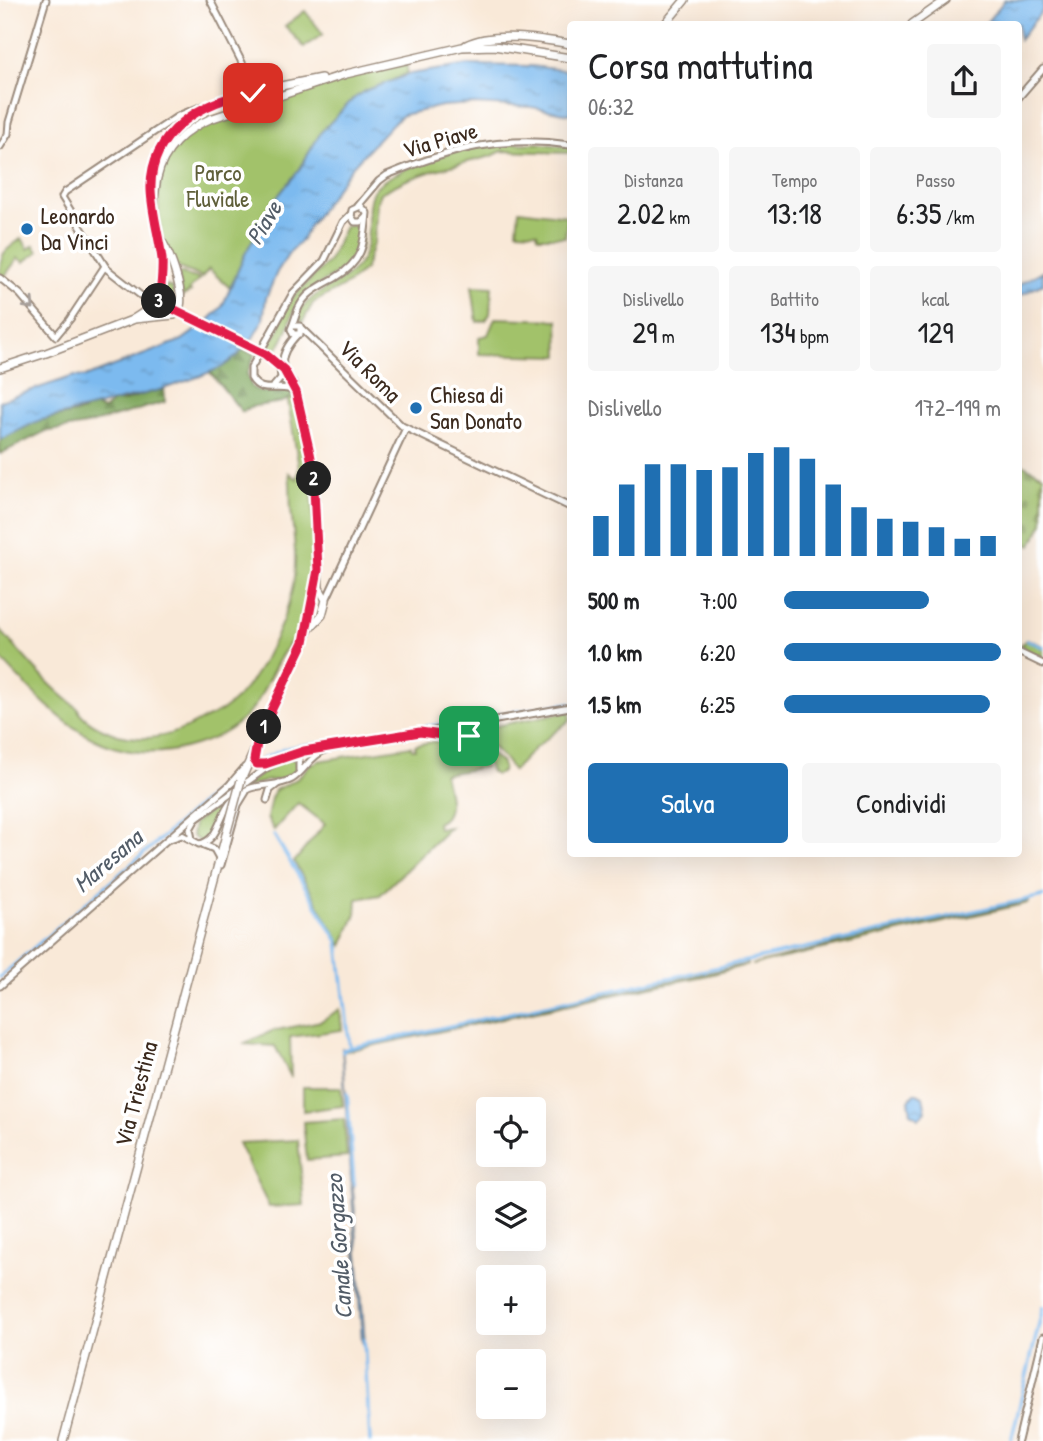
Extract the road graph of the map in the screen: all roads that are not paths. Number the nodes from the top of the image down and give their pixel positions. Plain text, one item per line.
1 (46, 0) edge
2 (210, 0) edge
3 (687, 0) edge
4 (946, 0) edge
5 (668, 21) edge
6 (674, 21) edge
7 (916, 21) edge
8 (567, 44) edge
9 (462, 47) junction
10 (567, 58) edge
11 (1043, 69) edge
12 (346, 74) junction
13 (255, 90) junction
14 (1022, 93) edge
15 (209, 105) junction
16 (192, 113) junction
17 (177, 116) junction
18 (567, 145) edge
19 (0, 147) edge
20 (370, 193) junction
21 (153, 205) junction
22 (358, 206) junction
23 (365, 209) junction
24 (366, 217) junction
25 (354, 219) junction
26 (158, 237) junction
27 (366, 237) junction
28 (105, 265) junction
29 (0, 278) edge
30 (156, 304) junction
31 (137, 318) junction
32 (297, 330) junction
33 (268, 356) junction
34 (282, 367) junction
35 (0, 368) edge
36 (272, 388) junction
37 (296, 392) junction
38 (406, 428) junction
39 (567, 505) edge
40 (320, 595) junction
41 (308, 614) junction
42 (316, 619) junction
43 (305, 639) junction
44 (1022, 654) edge
45 (1043, 664) edge
46 (567, 707) edge
47 (470, 727) junction
48 (451, 732) junction
49 (258, 738) junction
50 (333, 747) junction
51 (289, 755) junction
52 (276, 761) junction
53 (298, 774) junction
54 (237, 780) junction
55 (280, 782) junction
56 (252, 787) junction
57 (194, 819) junction
58 (192, 839) junction
59 (167, 841) junction
60 (201, 844) junction
61 (219, 860) junction
62 (212, 887) junction
63 (0, 986) edge
64 (1043, 1337) edge
65 (62, 1441) edge
66 (1018, 1441) edge

1 - 19 street
2 - 13 street
3 - 5 main road
3 - 6 main road
4 - 7 main road
8 - 9 main road
9 - 10 main road
9 - 12 main road
11 - 14 street
12 - 13 main road
12 - 21 main road
13 - 15 main road
15 - 16 main road
15 - 17 street
16 - 17 street
16 - 21 main road
17 - 28 street
18 - 20 street, Via Piave
20 - 22 street, Via Piave
20 - 23 street
21 - 26 main road
22 - 23 street
22 - 25 street, Via Piave
23 - 24 street
24 - 25 street
24 - 27 street
25 - 27 street
25 - 36 street
26 - 30 main road
26 - 31 main road
27 - 32 street
29 -> 28 street
28 - 30 street
30 - 31 main road
30 - 33 main road, bridge
31 - 35 main road
32 - 33 street
32 - 34 street
32 - 38 street, Via Roma
33 - 34 main road
34 - 36 street
34 - 37 main road
36 - 37 street
37 - 40 main road
38 - 39 street, Via Roma
38 - 40 street
40 - 41 main road
40 - 42 main road, Via Triestina
41 - 42 main road
41 - 43 main road
42 - 43 main road, Via Triestina
43 - 49 main road, Via Triestina
44 - 45 street
46 - 47 street
47 - 48 street
47 - 48 street
48 - 50 street
49 - 52 street
49 - 54 main road, Via Triestina
50 - 51 street
50 - 53 street
51 - 52 street
51 - 53 street
52 - 57 street
53 - 55 street
54 - 57 street
54 - 61 main road, Via Triestina, bridge
55 - 56 street
55 - 56 street
56 - 60 street
56 - 62 street
57 - 58 street
57 - 59 street
58 - 59 street
58 - 60 street
59 - 63 street
60 - 61 street
61 - 62 main road, Via Triestina
62 - 65 main road, Via Triestina
64 - 66 street

